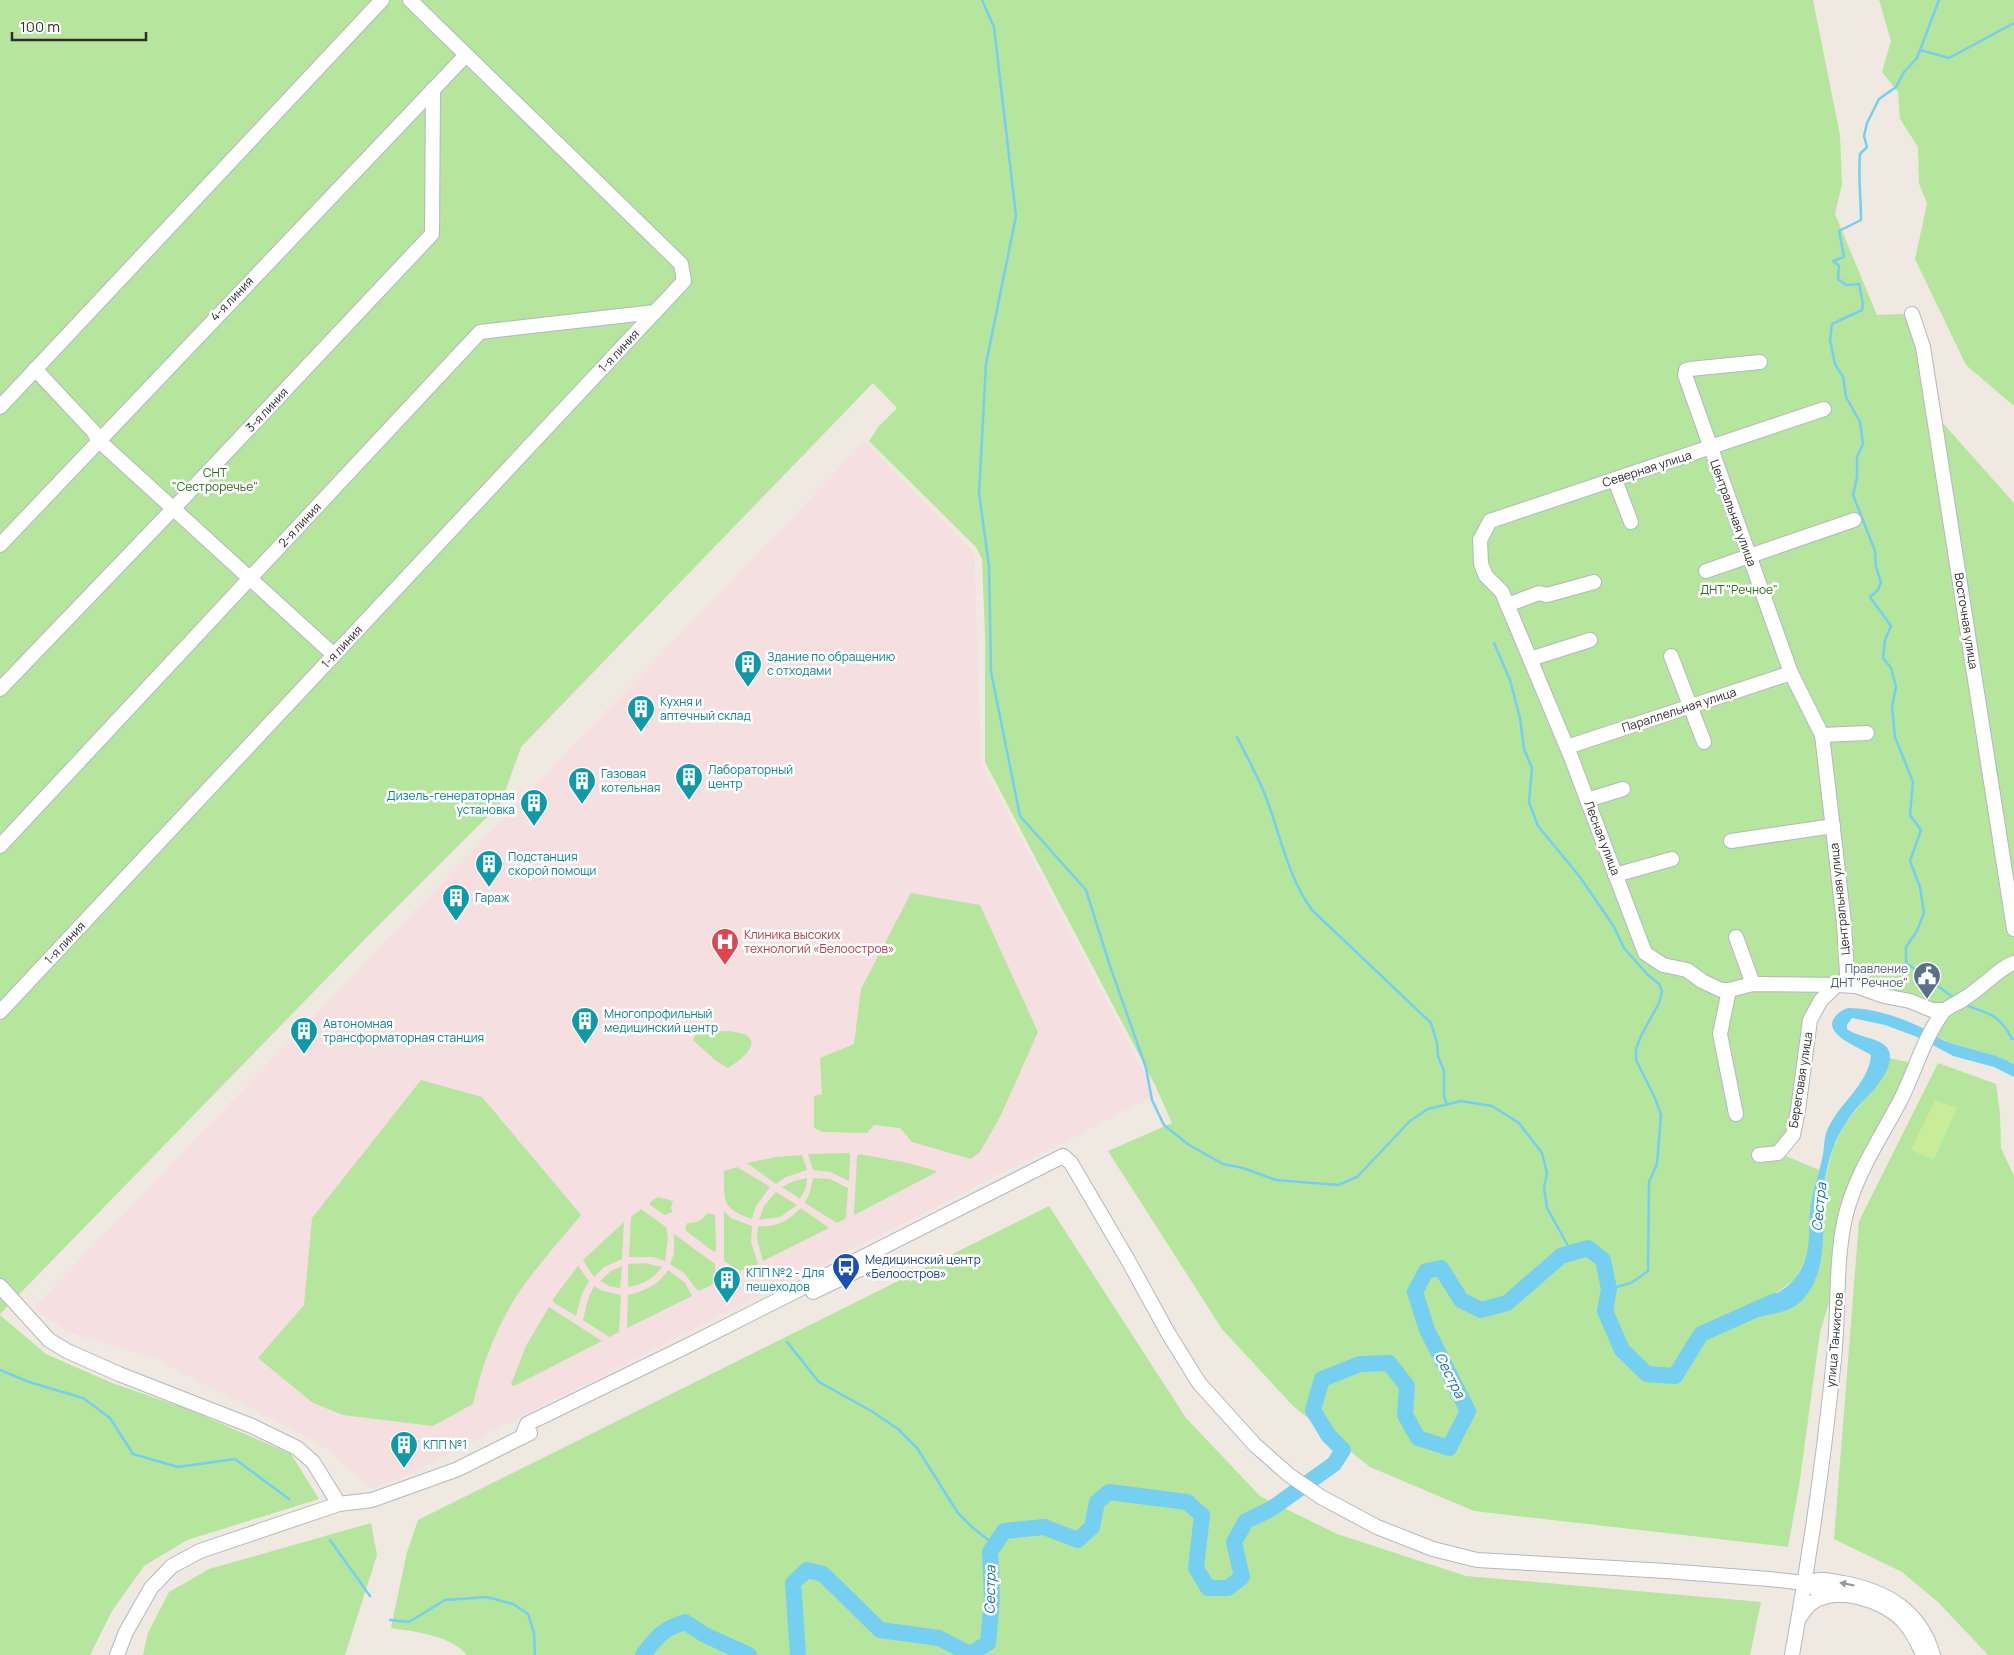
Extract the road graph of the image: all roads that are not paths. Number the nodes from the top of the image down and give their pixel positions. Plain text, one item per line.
1 (382, 0) edge
2 (410, 0) edge
3 (466, 55) junction
4 (433, 89) junction
5 (655, 312) junction
6 (1912, 314) dead end
7 (1760, 362) dead end
8 (35, 370) junction
9 (0, 407) edge
10 (1824, 409) dead end
11 (98, 440) junction
12 (1710, 449) junction
13 (1614, 480) junction
14 (173, 509) junction
15 (1854, 520) dead end
16 (1630, 522) dead end
17 (1480, 540) joint
18 (0, 544) edge
19 (1749, 557) junction
20 (1706, 571) dead end
21 (250, 579) junction
22 (1594, 582) dead end
23 (1507, 605) junction
24 (1590, 640) dead end
25 (334, 655) junction
26 (1671, 656) dead end
27 (1530, 659) junction
28 (1791, 673) junction
29 (0, 689) edge
30 (1690, 706) junction
31 (1868, 733) dead end
32 (1822, 735) junction
33 (1704, 742) dead end
34 (1567, 747) junction
35 (1623, 789) dead end
36 (1587, 800) junction
37 (1833, 826) junction
38 (1731, 840) dead end
39 (0, 846) edge
40 (1672, 859) dead end
41 (1616, 875) junction
42 (2014, 929) edge
43 (1736, 937) dead end
44 (2014, 963) edge
45 (1753, 984) junction
46 (1837, 985) junction
47 (1856, 986) junction
48 (1729, 990) junction
49 (1956, 1004) junction
50 (0, 1012) edge
51 (1736, 1114) dead end
52 (1759, 1155) dead end
53 (0, 1286) edge
54 (339, 1504) junction
55 (1809, 1557) junction
56 (1826, 1580) junction
57 (1805, 1583) junction
58 (1843, 1595) junction
59 (1799, 1619) junction
60 (117, 1655) edge
61 (1792, 1655) edge
62 (1923, 1655) edge
63 (1933, 1655) edge

1 - 8 street
2 - 3 street
3 - 4 street, 4-я линия
3 - 5 street, 1-я линия
4 - 11 street, 4-я линия
4 - 14 street, 3-я линия
5 - 21 street, 2-я линия
5 - 25 street, 1-я линия
6 - 42 street, Восточная улица
7 - 12 street, Центральная улица
8 - 9 street
8 - 11 street
10 - 12 street, Северная улица
11 - 14 street
11 - 18 street, 4-я линия
12 - 13 street, Северная улица
12 - 19 street, Центральная улица
13 - 16 street
13 - 17 street, Северная улица
14 - 21 street
14 - 29 street, 3-я линия
15 - 19 street
17 - 23 street, Лесная улица
19 - 20 street
19 - 28 street, Центральная улица
21 - 25 street
21 - 39 street, 2-я линия
22 - 23 street
23 - 27 street, Лесная улица
24 - 27 street
25 - 50 street, 1-я линия
26 - 30 street
27 - 34 street, Лесная улица
28 - 30 street, Параллельная улица
28 - 32 street, Центральная улица
30 - 33 street
30 - 34 street, Параллельная улица
31 - 32 street
32 - 37 street, Центральная улица
34 - 36 street, Лесная улица
35 - 36 street
36 - 41 street, Лесная улица
37 - 38 street
37 - 47 street, Центральная улица
40 - 41 street
41 - 48 street, Лесная улица
43 - 45 street
44 - 49 street, улица Танкистов
45 - 46 street
45 - 48 street
46 - 47 street
46 - 52 street, Береговая улица
47 - 49 street
48 - 51 street
49 - 55 street, улица Танкистов
53 - 54 street
54 - 57 street
54 - 60 street
55 - 56 street
55 - 57 street, улица Танкистов
56 - 57 street
63 -> 56 street
57 - 58 street
57 - 59 street, улица Танкистов
58 - 59 street
58 - 62 street
59 - 61 street, улица Танкистов

